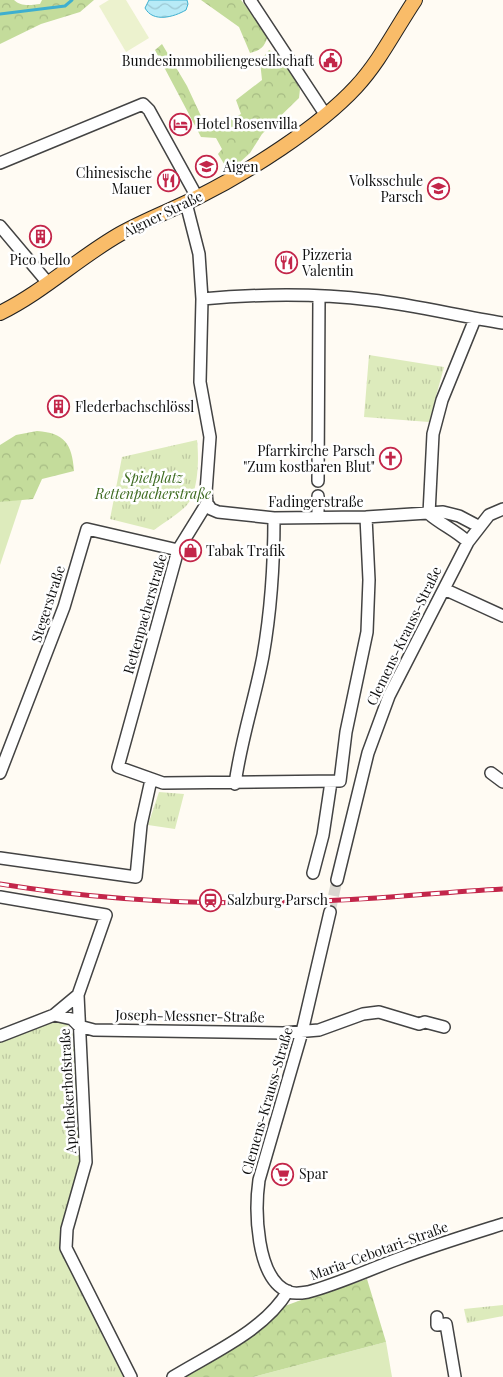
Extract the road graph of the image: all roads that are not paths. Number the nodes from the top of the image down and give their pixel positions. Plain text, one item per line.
1 (250, 0) edge
2 (415, 0) edge
3 (325, 114) junction
4 (0, 163) edge
5 (192, 200) junction
6 (0, 226) edge
7 (48, 283) junction
8 (319, 297) junction
9 (202, 299) junction
10 (0, 313) edge
11 (475, 319) junction
12 (503, 323) edge
13 (318, 482) dead end
14 (318, 496) dead end
15 (207, 504) junction
16 (503, 509) edge
17 (429, 514) junction
18 (318, 517) junction
19 (366, 517) junction
20 (274, 518) junction
21 (478, 526) junction
22 (468, 542) junction
23 (178, 550) junction
24 (444, 589) junction
25 (503, 616) edge
26 (0, 773) edge
27 (491, 773) dead end
28 (151, 780) junction
29 (335, 782) junction
30 (503, 782) edge
31 (235, 784) junction
32 (0, 858) edge
33 (312, 873) dead end
34 (337, 880) tunnel mouth
35 (0, 897) edge
36 (330, 912) tunnel mouth
37 (78, 995) junction
38 (54, 1015) junction
39 (79, 1026) junction
40 (444, 1027) dead end
41 (302, 1032) junction
42 (0, 1036) edge
43 (503, 1224) edge
44 (288, 1291) junction
45 (437, 1317) dead end
46 (131, 1377) edge
47 (173, 1377) edge
48 (455, 1377) edge

1 - 3 street
2 - 3 main road, Aigner Straße
3 - 5 main road, Aigner Straße
4 - 5 street
5 - 7 main road, Aigner Straße
5 - 9 street
6 - 7 street
7 - 10 main road, Aigner Straße
8 - 9 street
8 - 11 street
8 - 13 street
9 - 15 street
11 - 12 street
11 - 17 street
14 - 18 street
15 - 20 street, Fadingerstraße
15 - 23 street, Rettenpacherstraße
16 - 21 street
17 - 19 street, Fadingerstraße
17 - 21 street, Fadingerstraße
17 - 22 street
18 - 19 street, Fadingerstraße
18 - 20 street, Fadingerstraße
19 - 29 street
20 - 31 street
21 - 22 street, Clemens-Krauss-Straße
22 - 24 street, Clemens-Krauss-Straße
23 - 26 street, Stegerstraße
23 - 28 street, Rettenpacherstraße
24 - 25 street
24 - 34 street, Clemens-Krauss-Straße
27 - 30 street
28 - 31 street, Rettenpacherstraße
28 - 32 street
29 - 31 street, Rettenpacherstraße
29 - 33 street
35 - 37 street
36 - 41 street, Clemens-Krauss-Straße
37 - 38 street
37 - 39 street, Apothekerhofstraße
38 - 39 street, Joseph-Messner-Straße
38 - 42 street
39 - 41 street, Joseph-Messner-Straße
39 - 46 street, Apothekerhofstraße
40 - 41 street, Joseph-Messner-Straße
41 - 44 street, Clemens-Krauss-Straße
43 - 44 street, Maria-Cebotari-Straße
44 - 47 street
45 - 48 street

